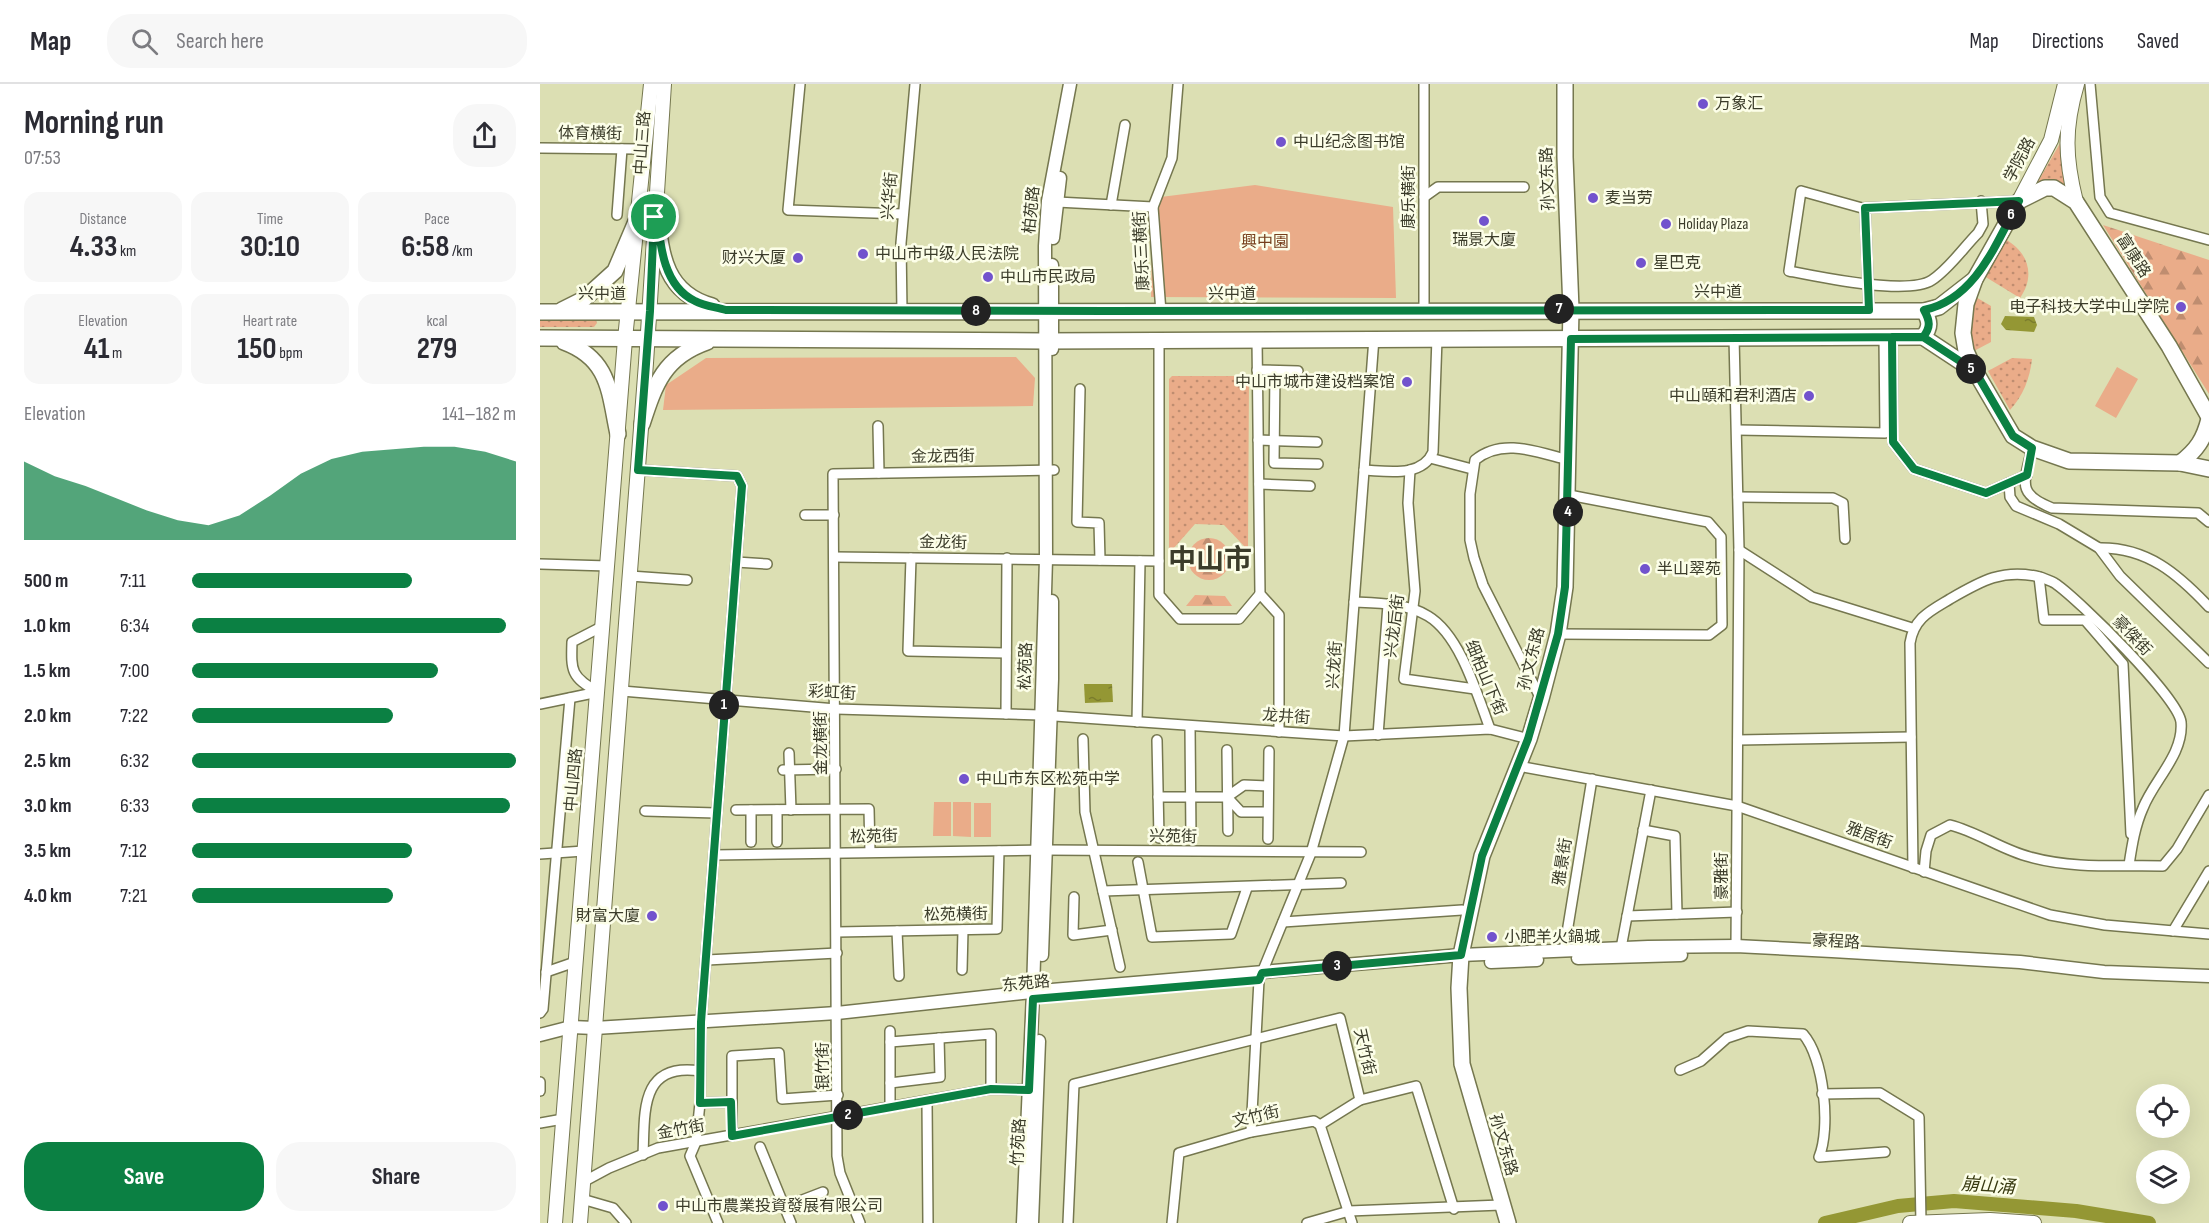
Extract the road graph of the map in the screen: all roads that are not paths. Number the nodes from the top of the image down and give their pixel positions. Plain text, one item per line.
1 (642, 84) edge
2 (651, 84) edge
3 (664, 84) edge
4 (671, 84) edge
5 (800, 84) edge
6 (915, 84) edge
7 (1070, 84) edge
8 (1078, 84) edge
9 (1178, 84) edge
10 (1424, 84) edge
11 (1558, 84) edge
12 (1565, 84) edge
13 (2059, 84) edge
14 (2065, 84) edge
15 (2077, 84) edge
16 (2090, 84) edge
17 (2057, 114) junction
18 (1125, 125) dead end
19 (540, 148) edge
20 (622, 149) junction
21 (639, 149) junction
22 (1524, 187) dead end
23 (1424, 197) junction
24 (1981, 201) junction
25 (2019, 201) junction
26 (1057, 202) junction
27 (2076, 202) junction
28 (1111, 205) junction
29 (1153, 207) junction
30 (1865, 208) junction
31 (903, 214) junction
32 (617, 215) dead end
33 (638, 216) junction
34 (655, 216) junction
35 (2209, 240) edge
36 (1976, 279) junction
37 (1567, 309) junction
38 (726, 310) junction
39 (1424, 310) junction
40 (1869, 310) junction
41 (1924, 310) junction
42 (650, 311) junction
43 (902, 311) junction
44 (540, 312) edge
45 (559, 312) junction
46 (628, 312) junction
47 (1048, 312) junction
48 (1161, 312) junction
49 (1734, 337) junction
50 (1888, 337) junction
51 (1923, 337) junction
52 (548, 338) edge
53 (1374, 338) junction
54 (1437, 338) junction
55 (625, 339) junction
56 (648, 339) junction
57 (717, 339) junction
58 (1257, 339) junction
59 (1567, 339) junction
60 (1159, 340) junction
61 (1048, 341) junction
62 (1257, 370) junction
63 (1275, 371) junction
64 (1298, 371) dead end
65 (1975, 371) junction
66 (1080, 389) dead end
67 (2209, 418) edge
68 (642, 424) junction
69 (878, 426) dead end
70 (1737, 430) junction
71 (618, 434) junction
72 (1258, 440) junction
73 (1274, 440) junction
74 (1317, 442) dead end
75 (2032, 448) junction
76 (1430, 458) junction
77 (1561, 458) junction
78 (2180, 463) junction
79 (1318, 464) dead end
80 (1472, 469) junction
81 (2209, 469) edge
82 (638, 470) junction
83 (1051, 470) junction
84 (1364, 470) junction
85 (1410, 470) junction
86 (879, 473) junction
87 (833, 474) joint
88 (2027, 475) junction
89 (2009, 483) junction
90 (1259, 484) junction
91 (1310, 486) dead end
92 (1569, 495) junction
93 (1738, 496) junction
94 (805, 514) dead end
95 (834, 515) junction
96 (2209, 522) edge
97 (1845, 539) dead end
98 (2099, 548) junction
99 (1740, 550) junction
100 (834, 557) junction
101 (911, 558) junction
102 (1007, 558) junction
103 (1049, 559) junction
104 (1100, 560) junction
105 (1140, 561) junction
106 (1159, 561) junction
107 (736, 562) junction
108 (540, 564) edge
109 (767, 564) dead end
110 (608, 566) junction
111 (630, 576) junction
112 (2039, 577) junction
113 (687, 580) dead end
114 (1260, 594) junction
115 (1354, 602) junction
116 (1388, 605) junction
117 (2209, 607) edge
118 (1413, 610) junction
119 (603, 626) junction
120 (1912, 628) junction
121 (1558, 634) junction
122 (1006, 653) junction
123 (2209, 663) edge
124 (1475, 689) junction
125 (622, 691) junction
126 (598, 692) junction
127 (1538, 694) junction
128 (570, 698) junction
129 (724, 700) junction
130 (540, 704) edge
131 (836, 710) junction
132 (1006, 714) junction
133 (1046, 716) junction
134 (1137, 722) junction
135 (1190, 726) junction
136 (1490, 729) junction
137 (1279, 732) junction
138 (1378, 735) junction
139 (1344, 736) junction
140 (1911, 737) junction
141 (1525, 738) junction
142 (1083, 739) dead end
143 (1157, 740) dead end
144 (1738, 740) junction
145 (1227, 750) dead end
146 (1269, 752) dead end
147 (789, 753) dead end
148 (1518, 766) junction
149 (786, 770) junction
150 (836, 770) junction
151 (1592, 778) junction
152 (1268, 786) junction
153 (1651, 790) junction
154 (2209, 795) edge
155 (1158, 797) junction
156 (1190, 797) junction
157 (1227, 797) junction
158 (1737, 806) junction
159 (836, 809) junction
160 (736, 810) dead end
161 (751, 810) junction
162 (777, 810) junction
163 (791, 810) junction
164 (645, 811) dead end
165 (1267, 812) junction
166 (716, 813) junction
167 (1643, 830) junction
168 (1228, 831) dead end
169 (1159, 838) dead end
170 (1191, 838) dead end
171 (1268, 839) dead end
172 (751, 842) dead end
173 (777, 842) dead end
174 (2132, 849) junction
175 (1041, 850) junction
176 (584, 851) junction
177 (999, 851) junction
178 (1095, 851) junction
179 (870, 852) junction
180 (1361, 852) dead end
181 (557, 853) junction
182 (836, 853) junction
183 (1311, 853) junction
184 (540, 854) edge
185 (714, 855) junction
186 (1138, 862) dead end
187 (2129, 865) junction
188 (1912, 868) junction
189 (2209, 871) edge
190 (1924, 872) junction
191 (1341, 883) dead end
192 (1298, 885) junction
193 (1247, 888) junction
194 (1143, 890) junction
195 (1103, 891) junction
196 (1074, 897) dead end
197 (1462, 910) junction
198 (1737, 912) junction
199 (1677, 914) junction
200 (1627, 916) junction
201 (1283, 922) junction
202 (963, 930) junction
203 (1112, 930) junction
204 (897, 931) junction
205 (2173, 931) junction
206 (837, 932) junction
207 (2209, 934) edge
208 (1736, 946) junction
209 (1621, 948) junction
210 (1564, 951) junction
211 (837, 953) junction
212 (1457, 959) junction
213 (707, 960) junction
214 (575, 962) junction
215 (1120, 967) dead end
216 (962, 970) dead end
217 (546, 972) junction
218 (898, 976) dead end
219 (2209, 976) edge
220 (1261, 977) junction
221 (2209, 984) edge
222 (1037, 995) junction
223 (540, 1013) edge
224 (838, 1017) junction
225 (701, 1026) junction
226 (571, 1031) junction
227 (890, 1031) dead end
228 (595, 1032) junction
229 (540, 1035) edge
230 (939, 1038) junction
231 (1256, 1040) junction
232 (540, 1041) edge
233 (890, 1042) junction
234 (1680, 1070) dead end
235 (700, 1071) junction
236 (540, 1082) edge
237 (890, 1083) junction
238 (991, 1089) junction
239 (1034, 1090) junction
240 (540, 1091) edge
241 (1822, 1094) junction
242 (838, 1095) junction
243 (1360, 1100) junction
244 (927, 1101) junction
245 (731, 1102) junction
246 (700, 1103) junction
247 (890, 1107) junction
248 (838, 1117) junction
249 (563, 1119) junction
250 (540, 1124) edge
251 (1320, 1125) junction
252 (1251, 1132) junction
253 (732, 1136) junction
254 (696, 1142) junction
255 (760, 1147) dead end
256 (1886, 1152) dead end
257 (643, 1155) junction
258 (584, 1182) junction
259 (823, 1192) dead end
260 (582, 1199) junction
261 (1497, 1206) junction
262 (784, 1207) junction
263 (1454, 1209) junction
264 (1348, 1211) junction
265 (1921, 1217) edge
266 (555, 1223) edge
267 (580, 1223) edge
268 (626, 1223) edge
269 (718, 1223) edge
270 (791, 1223) edge
271 (860, 1223) edge
272 (928, 1223) edge
273 (1023, 1223) edge
274 (1032, 1223) edge
275 (1068, 1223) edge
276 (1172, 1223) edge
277 (1307, 1223) edge
278 (1352, 1223) edge
279 (1497, 1223) edge
280 (1508, 1223) edge
281 (1910, 1223) edge
282 (2034, 1223) edge

1 - 21 main road, 中山三路
2 - 33 main road, 中山三路
3 - 34 main road, 中山三路
4 - 34 main road, 中山三路
5 - 31 street
6 - 31 street, 兴华街
7 - 47 street, 柏苑路
8 - 26 street, 柏苑路
9 - 29 street, 康乐三横街
10 - 23 street, 康乐横街
11 - 37 main road, 孙文东路
12 - 37 main road, 孙文东路
13 - 17 street
14 - 17 main road, 学院路
15 - 27 main road
16 - 35 street
17 - 25 main road, 学院路
18 - 28 street
19 - 20 street, 体育横街
20 - 21 street, 体育横街
20 - 32 street
21 - 33 main road, 中山三路
22 - 23 street
23 - 39 street, 康乐横街
24 - 25 street
24 - 30 street
24 - 30 street
25 - 27 main road, 富康路
25 - 36 main road, 学院路
26 - 28 street
26 - 47 street, 柏苑路
27 - 67 main road, 富康路
28 - 29 street
29 - 48 street, 康乐三横街
30 - 40 street
31 - 43 street, 兴华街
33 - 45 main road
33 - 46 main road, 中山三路
34 - 38 main road
34 - 42 main road, 中山三路
36 - 41 main road
36 - 65 main road
37 - 39 main road, 兴中道
37 - 40 main road, 兴中道
37 - 59 main road, 孙文东路
38 - 42 main road, 兴中道
38 - 43 main road, 兴中道
39 - 48 main road, 兴中道
40 - 41 main road, 兴中道
41 - 51 main road
42 - 46 main road, 兴中道
42 - 56 main road, 中山三路
43 - 47 main road, 兴中道
44 - 45 main road, 兴中道
45 - 46 main road, 兴中道
46 - 55 main road, 中山三路
47 - 48 main road, 兴中道
47 - 61 street, 柏苑路
49 - 50 main road
49 - 59 main road
49 - 70 street
50 - 51 main road
50 - 70 street
50 - 89 street
51 - 65 main road
52 - 55 main road
52 - 71 main road
53 - 54 main road
53 - 58 main road
53 - 84 street, 兴龙街
54 - 59 main road
54 - 76 street
55 - 56 main road
55 - 71 main road, 中山四路
56 - 57 main road
56 - 68 main road
57 - 61 main road
57 - 68 main road
58 - 60 main road
58 - 62 street
59 - 77 main road, 孙文东路
59 - 92 main road, 孙文东路
60 - 61 main road
60 - 106 street
61 - 83 street, 松苑路
62 - 63 street
62 - 72 street
63 - 64 street
63 - 73 street
65 - 75 main road
66 - 104 street
67 - 78 main road, 富康路
68 - 82 main road
69 - 86 street
70 - 93 street
71 - 110 main road, 中山四路
72 - 73 street
72 - 90 street
73 - 74 street
73 - 79 street
75 - 78 main road
75 - 88 street
76 - 80 street
76 - 85 street
77 - 80 street
77 - 127 main road, 孙文东路
78 - 81 main road
80 - 127 street
82 - 107 street
82 - 111 main road
83 - 86 street, 金龙西街
83 - 103 street, 松苑路
84 - 85 street
84 - 115 street, 兴龙街
85 - 118 street, 兴龙后街
86 - 87 street, 金龙西街
87 - 95 street, 金龙横街
88 - 89 street
88 - 96 street
89 - 98 street
90 - 91 street
90 - 114 street
92 - 121 main road, 孙文东路
92 - 121 street
93 - 97 street
93 - 99 street
94 - 95 street
95 - 100 street, 金龙横街
98 - 117 street
98 - 123 street
99 - 120 street
99 - 144 street
100 - 101 street, 金龙街
100 - 131 street, 金龙横街
101 - 102 street, 金龙街
101 - 122 street
102 - 103 street, 金龙街
102 - 122 street
103 - 104 street, 金龙街
103 - 133 street, 松苑路
104 - 105 street, 金龙街
105 - 106 street, 金龙街
105 - 134 street
106 - 114 street
107 - 109 street
107 - 129 street
108 - 110 street
110 - 119 main road, 中山四路
111 - 113 street
111 - 125 main road
112 - 120 street, 豪傑街
112 - 174 street
112 - 174 street, 豪傑街
114 - 137 street
115 - 116 street, 细柏山下街
115 - 139 street, 兴龙街
116 - 118 street, 细柏山下街
116 - 138 street
118 - 124 street, 细柏山下街
118 - 124 street, 兴龙后街
119 - 126 main road, 中山四路
119 - 126 street
120 - 140 street
121 - 127 main road, 孙文东路
122 - 132 street
124 - 136 street, 细柏山下街
125 - 129 street, 彩虹街
125 - 228 main road
126 - 128 street
126 - 176 main road, 中山四路
127 - 141 main road, 孙文东路
128 - 130 street
128 - 181 street
129 - 131 street, 彩虹街
129 - 166 street
131 - 132 street, 彩虹街
131 - 150 street, 金龙横街
132 - 133 street, 彩虹街
133 - 134 street, 龙井街
133 - 175 street, 松苑路
134 - 135 street, 龙井街
135 - 137 street, 龙井街
135 - 156 street
136 - 138 street, 龙井街
136 - 141 street, 龙井街
137 - 139 street, 龙井街
138 - 139 street, 龙井街
139 - 183 street, 兴龙街
140 - 144 street
140 - 188 street
141 - 148 main road, 孙文东路
141 - 197 main road, 孙文东路
142 - 178 street
143 - 155 street
144 - 158 street
145 - 157 street
146 - 152 street
147 - 149 street
148 - 151 street, 雅居街
148 - 212 main road, 孙文东路
149 - 150 street
149 - 163 street
150 - 159 street, 金龙横街
151 - 153 street, 雅居街
151 - 210 street, 雅景街
152 - 157 street
152 - 165 street
153 - 158 street, 雅居街
153 - 167 street
154 - 187 street
155 - 156 street
155 - 169 street
156 - 157 street
156 - 170 street
157 - 165 street
157 - 168 street
158 - 188 street, 雅居街
158 - 198 street, 豪雅街
159 - 163 street
159 - 179 street
159 - 182 street, 金龙横街
160 - 161 street
161 - 162 street
161 - 172 street
162 - 163 street
162 - 173 street
164 - 166 street
165 - 171 street
166 - 185 street
167 - 199 street
167 - 200 street
174 - 187 street, 豪傑街
175 - 177 street, 松苑街
175 - 178 street, 兴苑街
175 - 222 street, 松苑路
176 - 181 street
176 - 214 main road, 中山四路
177 - 179 street, 松苑街
177 - 202 street, 松苑横街
178 - 183 street, 兴苑街
178 - 195 street
179 - 182 street, 松苑街
180 - 183 street, 兴苑街
181 - 184 street
181 - 217 street
182 - 185 street, 松苑街
182 - 206 street, 金龙横街
183 - 192 street, 兴龙街
185 - 213 street
186 - 194 street
187 - 190 street
188 - 190 street, 雅居街
189 - 205 street
190 - 205 street, 雅居街
191 - 192 street
192 - 193 street
192 - 201 street, 兴龙街
193 - 194 street
193 - 194 street
194 - 195 street
195 - 203 street
196 - 203 street
197 - 201 street
197 - 212 main road, 孙文东路
198 - 199 street
198 - 208 street, 豪雅街
199 - 200 street
200 - 209 street
201 - 220 street, 兴龙街
202 - 204 street, 松苑横街
202 - 216 street
203 - 215 street
204 - 206 street, 松苑横街
204 - 218 street
205 - 207 street, 雅居街
206 - 211 street, 金龙横街
208 - 209 street, 豪程路
208 - 219 street, 豪程路
209 - 210 street, 豪程路
210 - 212 street, 豪程路
211 - 213 street
211 - 224 street, 金龙横街
212 - 220 street, 东苑路
212 - 221 street, 豪程路
212 - 261 main road, 孙文东路
213 - 225 street
214 - 217 street
214 - 226 main road, 中山四路
217 - 223 street
220 - 222 street, 东苑路
220 - 231 street
222 - 224 street, 东苑路
222 - 239 street, 竹苑路
224 - 225 street, 东苑路
224 - 242 street, 银竹街
225 - 228 street, 东苑路
225 - 235 street
226 - 228 street, 东苑路
226 - 229 street
226 - 232 street
226 - 249 main road, 中山四路
227 - 233 street
228 - 258 main road
230 - 233 street
230 - 237 street
230 - 238 street
231 - 243 street, 天竹街
231 - 252 street
231 - 275 street, 天竹街
233 - 237 street
234 - 241 street
235 - 246 street
235 - 257 street
236 - 240 street
237 - 247 street
238 - 239 street, 金竹街
238 - 244 street, 金竹街
239 - 273 street, 竹苑路
239 - 274 street, 竹苑路
241 - 256 street
241 - 265 street
242 - 245 street
242 - 248 street, 银竹街
243 - 251 street
243 - 263 street, 天竹街
244 - 247 street, 金竹街
244 - 272 street
245 - 246 street
245 - 253 street
246 - 254 street
247 - 248 street, 金竹街
248 - 253 street, 金竹街
248 - 271 street, 银竹街
249 - 250 street
249 - 266 main road, 中山四路
251 - 252 street, 文竹街
251 - 264 street
252 - 276 street, 文竹街
253 - 254 street, 金竹街
254 - 257 street, 金竹街
254 - 269 street
255 - 262 street
257 - 258 street, 金竹街
258 - 260 main road
259 - 262 street
260 - 267 main road
260 - 268 street
261 - 263 street
261 - 279 main road, 孙文东路
261 - 280 main road, 孙文东路
262 - 270 street
263 - 264 street
264 - 277 street
264 - 278 street
265 - 281 main road
265 - 282 main road

